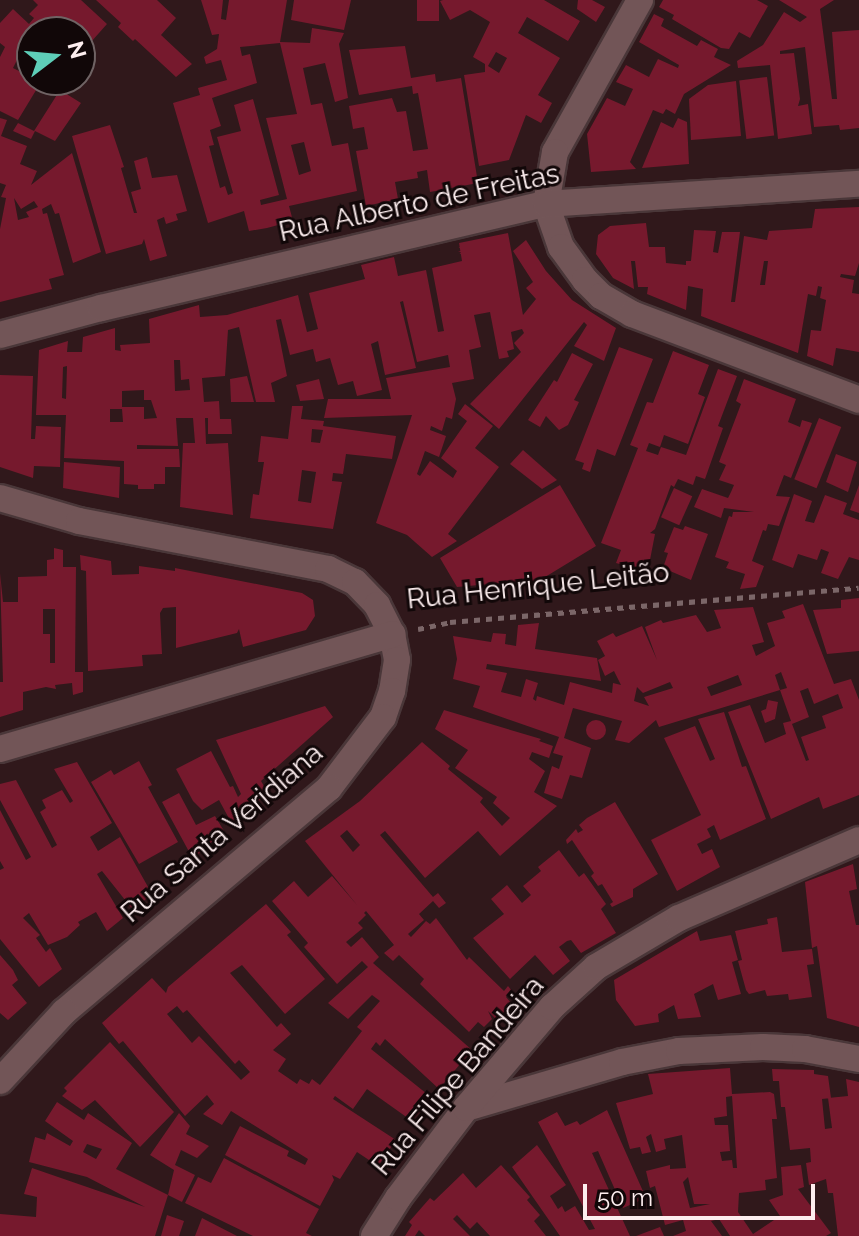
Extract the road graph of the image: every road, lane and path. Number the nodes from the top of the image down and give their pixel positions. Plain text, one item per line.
1 (640, 0) edge
2 (859, 184) edge
3 (546, 204) junction
4 (0, 335) edge
5 (859, 400) edge
6 (0, 498) edge
7 (859, 588) edge
8 (392, 634) junction
9 (0, 749) edge
10 (859, 840) edge
11 (859, 1059) edge
12 (0, 1081) edge
13 (466, 1108) junction
14 (374, 1236) edge

1 - 3 street
2 - 3 street, Rua Alberto de Freitas
3 - 4 street, Rua Alberto de Freitas
3 - 5 street
6 - 8 street, Rua Santa Veridiana
7 - 8 path, Rua Henrique Leitão
8 - 9 street, Rua Henrique Leitão
8 - 12 street, Rua Santa Veridiana
10 - 13 street, Rua Filipe Bandeira
11 - 13 street
13 - 14 street, Rua Filipe Bandeira

